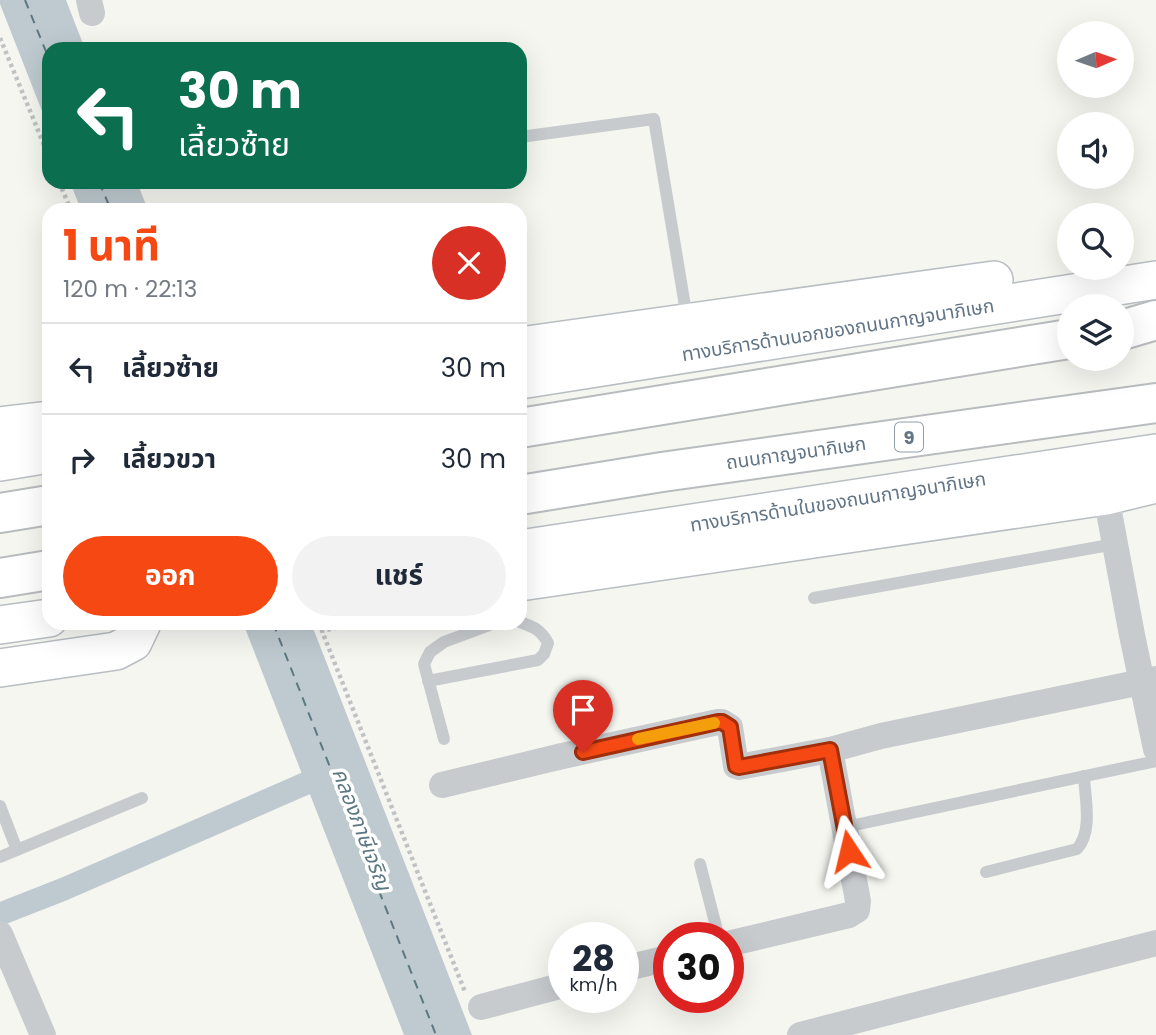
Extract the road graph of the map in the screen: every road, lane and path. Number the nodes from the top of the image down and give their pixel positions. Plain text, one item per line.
1 (0, 38) edge
2 (527, 136) edge
3 (42, 140) edge
4 (1156, 272) edge
5 (1156, 280) edge
6 (1156, 320) edge
7 (688, 322) junction
8 (1134, 326) edge
9 (1156, 326) edge
10 (1134, 329) edge
11 (1057, 341) edge
12 (527, 345) edge
13 (527, 379) edge
14 (1156, 402) edge
15 (42, 421) edge
16 (0, 426) edge
17 (527, 427) edge
18 (1156, 453) edge
19 (42, 455) edge
20 (0, 462) edge
21 (1156, 484) edge
22 (527, 494) edge
23 (1106, 496) junction
24 (42, 506) edge
25 (0, 513) edge
26 (1115, 544) junction
27 (527, 548) edge
28 (42, 571) edge
29 (0, 578) edge
30 (527, 581) edge
31 (814, 598) dead end
32 (42, 619) edge
33 (527, 624) edge
34 (0, 625) edge
35 (139, 630) edge
36 (326, 630) edge
37 (476, 630) edge
38 (0, 668) edge
39 (1149, 680) edge
40 (428, 681) junction
41 (444, 739) dead end
42 (1156, 749) edge
43 (830, 750) junction
44 (1156, 761) edge
45 (1084, 776) junction
46 (442, 785) dead end
47 (142, 798) dead end
48 (0, 806) edge
49 (845, 827) junction
50 (17, 850) junction
51 (0, 857) edge
52 (701, 864) dead end
53 (986, 872) dead end
54 (715, 922) edge
55 (0, 934) edge
56 (744, 940) edge
57 (1156, 943) edge
58 (548, 988) edge
59 (474, 1002) joint
60 (43, 1035) edge
61 (800, 1035) edge

1 - 3 path
2 - 7 lane
4 - 7 main road
5 - 13 main road, ทางบริการด้านนอกของถนนกาญจนาภิเษก
6 - 8 highway
7 - 12 main road
9 - 10 highway
11 - 17 highway
14 - 22 highway, ถนนกาญจนาภิเษก / 9
15 - 16 main road
18 - 27 main road, ทางบริการด้านในของถนนกาญจนาภิเษก
19 - 20 main road
21 - 23 main road
23 - 26 street
23 - 30 main road
24 - 25 highway
26 - 31 lane
26 - 39 street
28 - 29 highway
32 - 34 main road
33 - 40 lane
35 - 38 main road
36 - 59 path
37 - 40 lane
39 - 42 street
39 - 43 street
40 - 41 lane
43 - 46 street
43 - 49 street
44 - 45 lane
45 - 49 lane
45 - 53 lane
47 - 50 lane
48 - 50 lane
49 - 56 street
50 - 51 lane
52 - 54 lane
55 - 60 street
57 - 61 street
58 - 59 street

